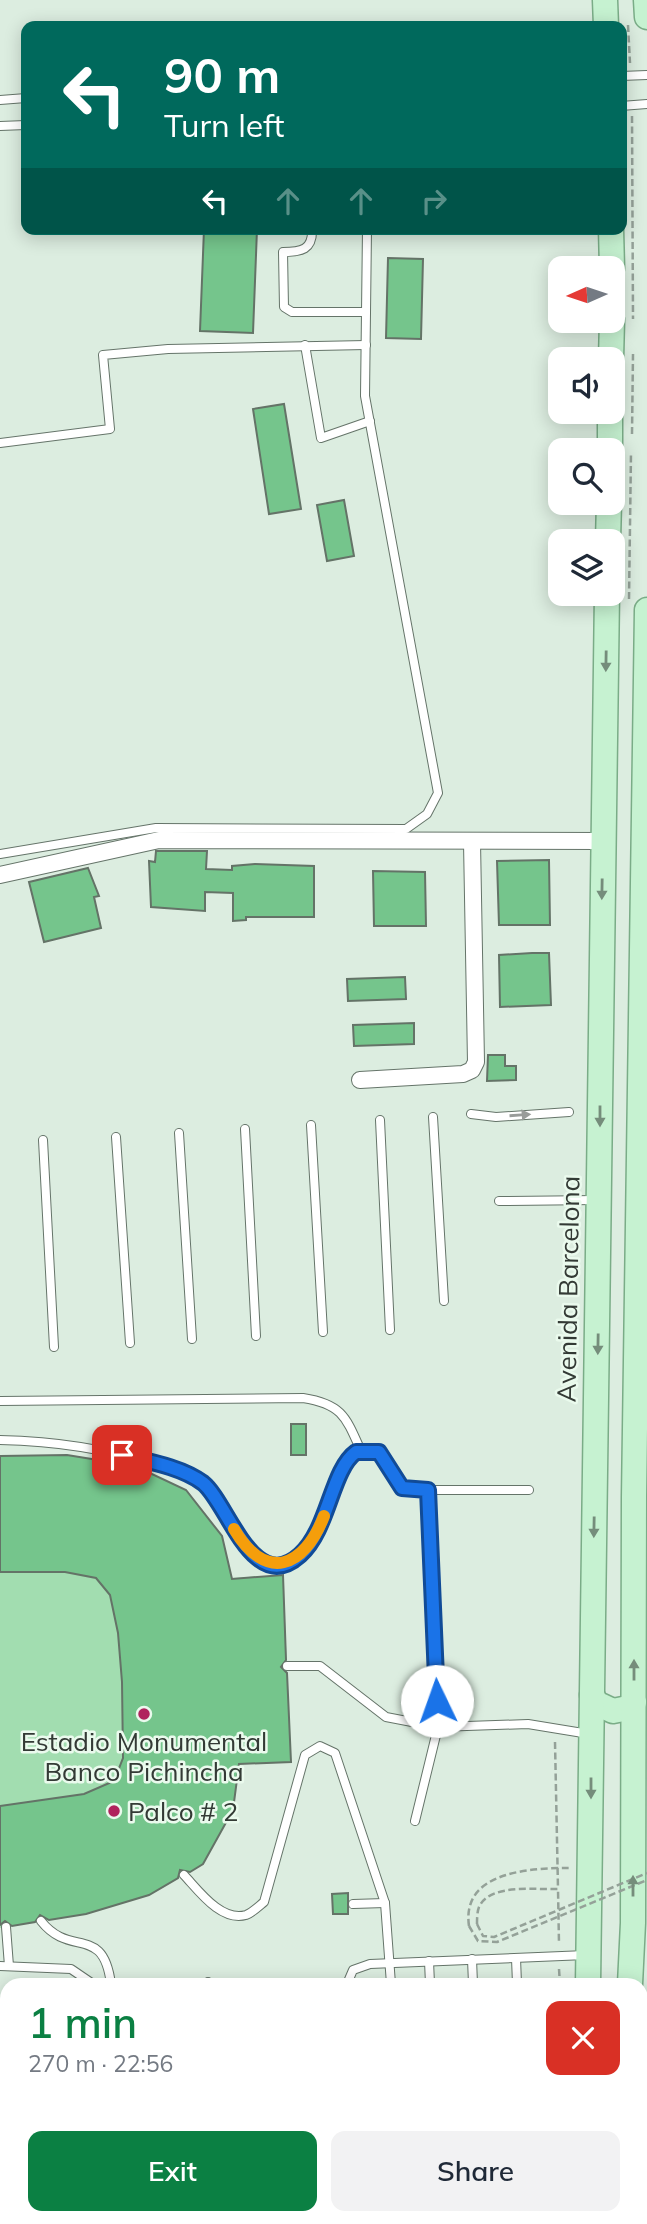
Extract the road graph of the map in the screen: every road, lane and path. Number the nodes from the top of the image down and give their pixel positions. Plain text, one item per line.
1 (605, 0) edge
2 (646, 0) edge
3 (647, 17) edge
4 (606, 21) edge
5 (647, 75) edge
6 (627, 76) edge
7 (21, 98) edge
8 (0, 100) edge
9 (647, 104) edge
10 (627, 106) edge
11 (21, 125) edge
12 (0, 126) edge
13 (312, 235) edge
14 (367, 235) edge
15 (611, 235) edge
16 (612, 256) edge
17 (366, 312) junction
18 (305, 345) junction
19 (366, 345) junction
20 (370, 421) junction
21 (0, 443) edge
22 (607, 606) edge
23 (647, 610) edge
24 (602, 841) junction
25 (472, 842) junction
26 (0, 854) edge
27 (0, 874) edge
28 (600, 989) junction
29 (639, 994) junction
30 (600, 1037) junction
31 (639, 1040) junction
32 (360, 1080) dead end
33 (569, 1112) dead end
34 (471, 1114) dead end
35 (433, 1117) dead end
36 (380, 1120) dead end
37 (312, 1125) dead end
38 (245, 1129) dead end
39 (179, 1133) dead end
40 (116, 1138) dead end
41 (43, 1140) dead end
42 (600, 1200) junction
43 (499, 1201) dead end
44 (444, 1301) dead end
45 (390, 1330) dead end
46 (323, 1332) dead end
47 (256, 1336) dead end
48 (192, 1339) dead end
49 (130, 1343) dead end
50 (54, 1347) dead end
51 (0, 1401) edge
52 (0, 1440) edge
53 (361, 1451) junction
54 (596, 1459) junction
55 (634, 1459) junction
56 (428, 1490) junction
57 (529, 1490) dead end
58 (594, 1492) junction
59 (634, 1496) junction
60 (287, 1665) dead end
61 (592, 1695) junction
62 (634, 1702) junction
63 (438, 1727) junction
64 (591, 1735) junction
65 (634, 1738) junction
66 (555, 1742) dead end
67 (415, 1821) dead end
68 (557, 1868) junction
69 (570, 1868) dead end
70 (647, 1873) edge
71 (184, 1875) dead end
72 (647, 1880) edge
73 (558, 1889) junction
74 (386, 1903) junction
75 (352, 1904) dead end
76 (41, 1921) dead end
77 (590, 1921) junction
78 (633, 1923) junction
79 (6, 1927) dead end
80 (559, 1957) junction
81 (516, 1958) junction
82 (472, 1959) junction
83 (429, 1961) junction
84 (390, 1963) junction
85 (5, 1966) edge
86 (589, 1972) edge
87 (84, 1978) edge
88 (110, 1978) edge
89 (348, 1978) edge
90 (391, 1978) edge
91 (430, 1978) edge
92 (473, 1978) edge
93 (517, 1978) edge
94 (560, 1978) edge
95 (629, 1978) edge
96 (630, 1978) edge

1 - 4 main road
2 - 3 main road
5 - 6 lane
7 - 8 lane
9 - 10 lane
11 - 12 lane
13 - 17 lane
14 - 17 lane
15 - 16 main road
17 - 19 lane
18 - 19 lane
18 - 20 lane
18 - 21 lane
19 - 20 lane
20 - 26 lane
22 -> 24 main road, Avenida Barcelona
23 - 29 main road
24 - 25 street
24 -> 28 main road, Avenida Barcelona
25 - 27 street
25 - 32 street
28 - 29 main road
28 - 30 main road, Avenida Barcelona
29 - 31 main road
30 - 31 main road
30 -> 42 main road, Avenida Barcelona
31 - 55 main road
34 -> 33 lane
35 - 44 lane
36 - 45 lane
37 - 46 lane
38 - 47 lane
39 - 48 lane
40 - 49 lane
41 - 50 lane
42 - 43 lane
42 -> 54 main road, Avenida Barcelona
51 - 53 lane
52 - 53 lane
53 - 56 lane
54 - 55 main road
54 - 58 main road, Avenida Barcelona
55 - 59 main road
56 - 57 lane
56 - 63 lane
58 - 59 main road
58 -> 61 main road, Avenida Barcelona
62 -> 59 main road
60 - 63 lane
61 - 62 main road
61 - 64 main road, Avenida Barcelona
62 - 65 main road
63 - 64 lane
63 - 67 lane
64 - 65 main road
64 -> 77 main road, Avenida Barcelona
78 -> 65 main road
66 - 68 path
68 - 69 path
68 - 72 path, bridge
68 - 73 path
70 - 73 path, bridge
71 - 74 lane
73 - 80 path
74 - 75 lane
74 - 84 lane
76 - 88 lane
77 - 78 main road
77 - 86 main road, Avenida Barcelona
78 - 96 main road
79 - 85 lane
80 - 81 lane
80 - 86 lane
80 - 94 path
81 - 82 lane
81 - 93 lane
82 - 83 lane
82 - 92 lane
83 - 84 lane
83 - 91 lane
84 - 89 lane
84 - 90 lane
85 - 87 lane
86 - 95 main road

